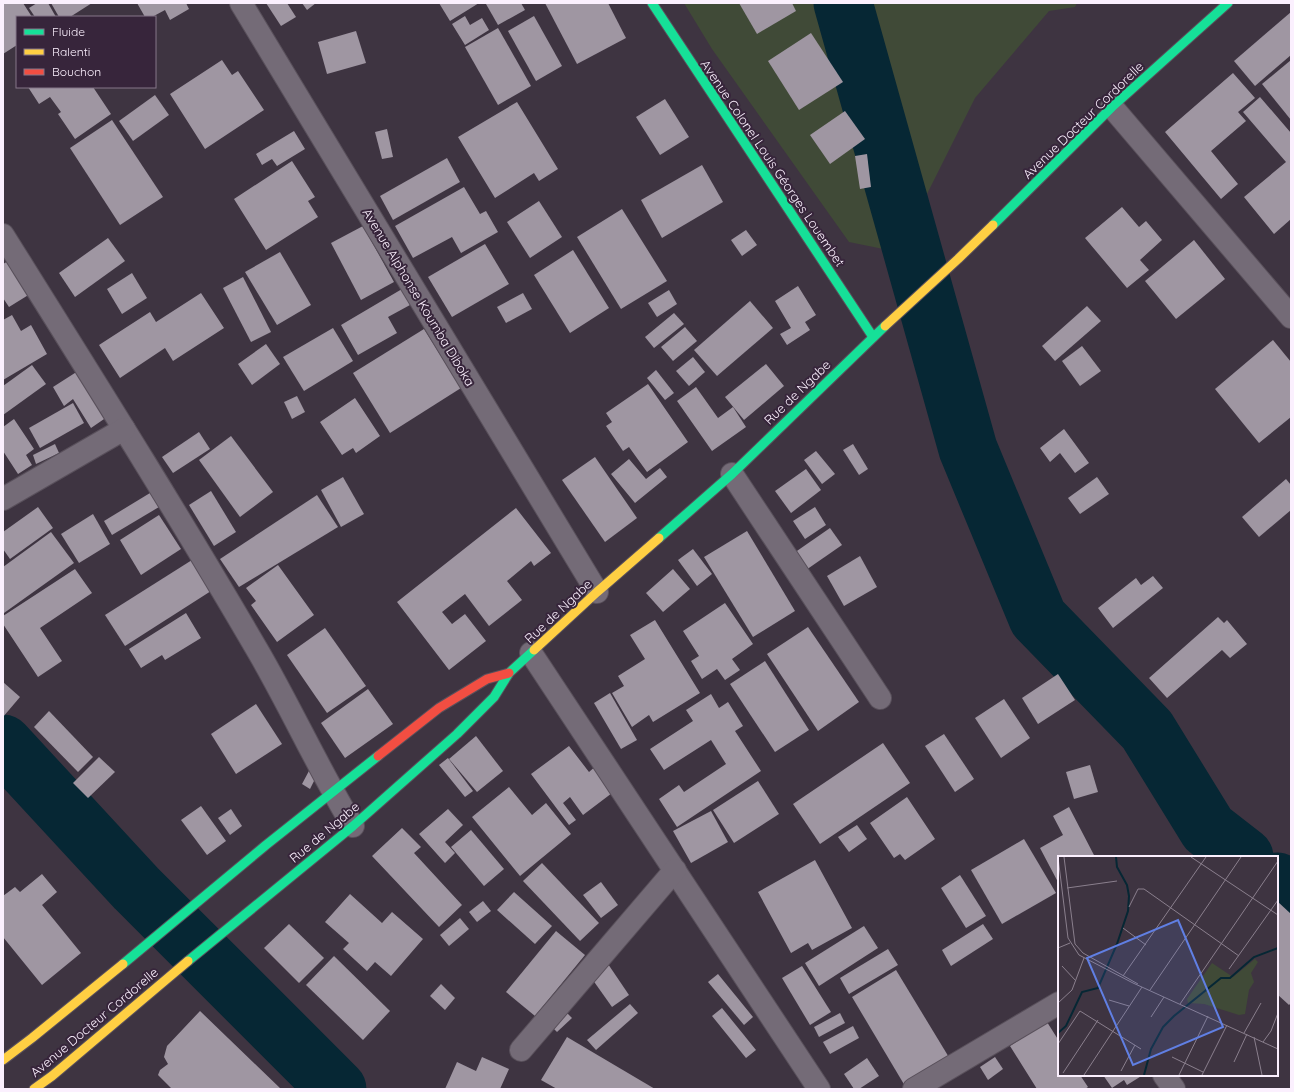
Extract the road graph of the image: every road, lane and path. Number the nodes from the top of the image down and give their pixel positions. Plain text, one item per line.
1 (241, 3) edge
2 (652, 3) edge
3 (1228, 3) edge
4 (1112, 107) junction
5 (3, 235) edge
6 (958, 258) joint
7 (1291, 317) edge
8 (873, 337) junction
9 (124, 429) junction
10 (732, 474) junction
11 (3, 499) edge
12 (597, 592) junction
13 (531, 653) junction
14 (509, 673) junction
15 (880, 698) dead end
16 (333, 793) junction
17 (353, 826) junction
18 (675, 870) junction
19 (171, 975) joint
20 (1058, 1004) edge
21 (521, 1050) dead end
22 (3, 1060) edge
23 (1165, 1076) edge
24 (34, 1089) edge
25 (819, 1089) edge
26 (914, 1089) edge
27 (1174, 1089) edge

1 - 12 street, Avenue Alphonse Koumba Diboka
2 - 8 street, Avenue Colonel Louis Géorges Louembet
3 - 4 street, Avenue Docteur Cordorelle
4 - 6 street, Avenue Docteur Cordorelle
4 - 7 street
5 - 9 street
6 - 8 street, Rue de Ngabe
8 - 10 street, Rue de Ngabe
9 - 11 street
9 - 16 street
10 - 12 street, Rue de Ngabe
10 - 15 street
12 - 13 street, Rue de Ngabe
13 - 14 street, Rue de Ngabe
13 - 18 street
14 - 16 street
14 - 17 street, Rue de Ngabe
16 - 17 street
16 - 22 street
17 - 19 street, Rue de Ngabe
18 - 21 street
18 - 25 street
19 - 24 street, Avenue Docteur Cordorelle
20 - 26 street
23 - 27 street

